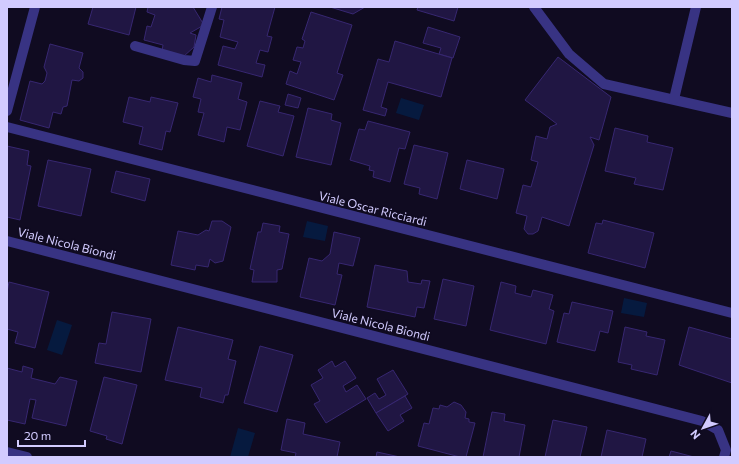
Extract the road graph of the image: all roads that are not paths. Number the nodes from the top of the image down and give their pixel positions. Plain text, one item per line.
1 (35, 7) edge
2 (212, 7) edge
3 (534, 7) edge
4 (696, 7) edge
5 (135, 46) dead end
6 (674, 99) junction
7 (7, 111) edge
8 (732, 113) edge
9 (7, 127) edge
10 (7, 241) edge
11 (732, 313) edge
12 (7, 452) edge
13 (27, 457) edge
14 (724, 457) edge

1 - 7 street
2 - 5 street
3 - 6 street
4 - 6 street
6 - 8 street
9 - 11 street, Viale Oscar Ricciardi
10 - 14 street, Viale Nicola Biondi
12 - 13 street

